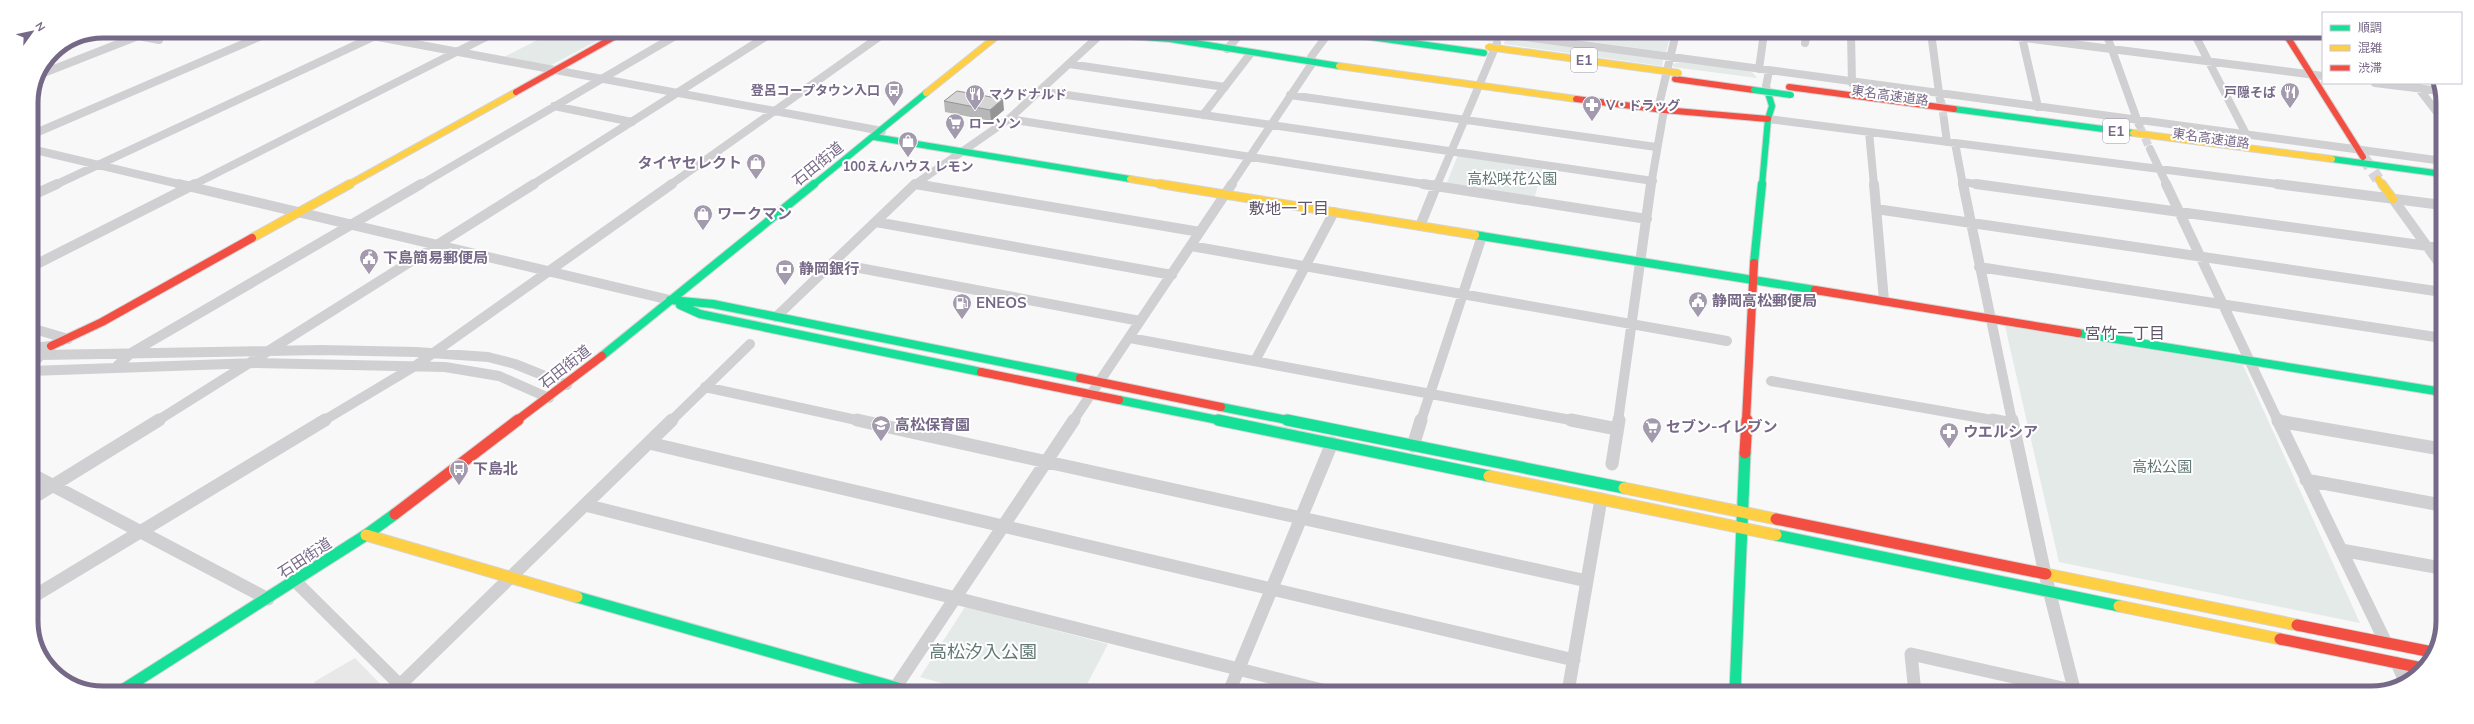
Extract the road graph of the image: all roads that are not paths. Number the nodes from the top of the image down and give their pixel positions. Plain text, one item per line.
1 (133, 38) edge
2 (155, 38) edge
3 (257, 38) edge
4 (369, 38) edge
5 (383, 38) edge
6 (484, 38) edge
7 (613, 38) edge
8 (672, 38) edge
9 (764, 38) edge
10 (877, 38) edge
11 (995, 38) edge
12 (1097, 38) edge
13 (1152, 38) edge
14 (1237, 38) edge
15 (1325, 38) dead end
16 (1385, 38) edge
17 (1416, 38) edge
18 (1502, 38) edge
19 (1532, 38) edge
20 (1675, 38) edge
21 (1763, 38) edge
22 (1806, 38) edge
23 (1851, 38) edge
24 (1932, 38) edge
25 (2022, 38) edge
26 (2040, 38) edge
27 (2108, 38) edge
28 (2196, 38) edge
29 (2288, 38) edge
30 (159, 40) dead end
31 (1805, 43) dead end
32 (109, 47) junction
33 (118, 49) dead end
34 (1227, 49) junction
35 (2111, 49) junction
36 (1486, 50) junction
37 (456, 52) junction
38 (1251, 53) junction
39 (90, 55) junction
40 (99, 57) dead end
41 (1670, 58) junction
42 (1313, 62) junction
43 (2208, 62) junction
44 (1069, 64) junction
45 (59, 67) junction
46 (68, 69) dead end
47 (1759, 69) junction
48 (554, 70) junction
49 (1769, 71) junction
50 (46, 72) edge
51 (2311, 75) junction
52 (2322, 76) edge
53 (601, 79) junction
54 (1852, 83) junction
55 (2388, 84) edge
56 (1478, 86) junction
57 (2417, 86) edge
58 (1225, 87) junction
59 (2435, 90) edge
60 (1040, 91) junction
61 (1790, 91) junction
62 (678, 93) junction
63 (1290, 94) junction
64 (1769, 96) joint
65 (1940, 97) junction
66 (554, 106) junction
67 (2038, 107) junction
68 (1661, 110) junction
69 (774, 111) junction
70 (2436, 111) edge
71 (1203, 115) junction
72 (1009, 119) junction
73 (1465, 119) junction
74 (1768, 119) junction
75 (1944, 120) tunnel mouth
76 (632, 122) junction
77 (2138, 124) junction
78 (1270, 125) junction
79 (882, 130) junction
80 (38, 132) edge
81 (1869, 132) junction
82 (2246, 134) junction
83 (874, 137) junction
84 (1951, 142) junction
85 (1656, 147) junction
86 (2150, 149) tunnel mouth
87 (38, 151) edge
88 (959, 151) junction
89 (1452, 152) junction
90 (2361, 153) junction
91 (1249, 158) junction
92 (2436, 160) edge
93 (98, 164) junction
94 (2158, 168) junction
95 (2436, 173) edge
96 (2378, 179) tunnel mouth
97 (1653, 181) junction
98 (2436, 181) edge
99 (1962, 182) junction
100 (915, 184) junction
101 (192, 186) junction
102 (1437, 187) junction
103 (38, 193) edge
104 (1225, 193) junction
105 (2393, 199) junction
106 (2436, 204) edge
107 (1876, 209) junction
108 (2178, 211) junction
109 (300, 212) junction
110 (1334, 212) junction
111 (1647, 219) junction
112 (876, 222) junction
113 (1970, 223) junction
114 (352, 224) junction
115 (1420, 226) junction
116 (1200, 232) junction
117 (1482, 236) junction
118 (438, 245) junction
119 (1191, 246) junction
120 (2428, 246) junction
121 (2436, 247) edge
122 (2200, 257) junction
123 (2436, 258) edge
124 (1640, 262) junction
125 (38, 263) edge
126 (833, 263) junction
127 (1305, 266) junction
128 (1979, 267) junction
129 (548, 270) junction
130 (1172, 275) junction
131 (1752, 280) junction
132 (2436, 291) edge
133 (1463, 293) junction
134 (670, 300) junction
135 (1884, 301) junction
136 (2223, 304) junction
137 (776, 317) junction
138 (1990, 319) junction
139 (1140, 321) junction
140 (1633, 324) junction
141 (38, 330) edge
142 (2436, 337) edge
143 (1130, 338) junction
144 (68, 339) junction
145 (1727, 341) dead end
146 (750, 344) dead end
147 (51, 346) junction
148 (38, 347) edge
149 (271, 351) junction
150 (131, 353) junction
151 (431, 353) junction
152 (41, 354) junction
153 (38, 357) edge
154 (1255, 361) junction
155 (2249, 361) junction
156 (252, 363) junction
157 (415, 366) junction
158 (115, 368) junction
159 (38, 371) edge
160 (1770, 381) dead end
161 (567, 385) junction
162 (706, 387) junction
163 (1096, 388) junction
164 (2436, 391) edge
165 (1430, 395) junction
166 (549, 398) junction
167 (2278, 421) junction
168 (2013, 424) junction
169 (1617, 429) junction
170 (649, 443) junction
171 (1332, 443) junction
172 (1413, 446) junction
173 (2436, 448) edge
174 (1046, 461) junction
175 (1612, 464) dead end
176 (38, 478) edge
177 (2306, 480) junction
178 (53, 485) junction
179 (38, 495) edge
180 (1601, 499) junction
181 (2436, 504) edge
182 (584, 506) junction
183 (1742, 512) junction
184 (1301, 518) junction
185 (1001, 527) junction
186 (1740, 528) junction
187 (142, 531) junction
188 (366, 535) junction
189 (2341, 550) junction
190 (2436, 567) edge
191 (2045, 574) junction
192 (508, 578) junction
193 (296, 581) junction
194 (1587, 581) junction
195 (1272, 589) junction
196 (2051, 591) junction
197 (38, 594) edge
198 (268, 599) junction
199 (954, 599) junction
200 (2386, 643) junction
201 (2428, 651) edge
202 (1574, 660) junction
203 (2397, 663) junction
204 (2417, 667) edge
205 (1240, 668) junction
206 (2403, 677) edge
207 (129, 686) edge
208 (396, 686) edge
209 (402, 686) edge
210 (880, 686) edge
211 (897, 686) edge
212 (1232, 686) edge
213 (1308, 686) edge
214 (1569, 686) edge
215 (1735, 686) edge
216 (1914, 686) edge
217 (2051, 686) edge
218 (2075, 686) edge

1 - 32 street
2 - 30 street
3 - 80 street
4 - 93 street
5 - 37 street
6 - 37 street
7 - 48 main road
8 - 53 street
9 - 62 street
10 - 69 street
11 - 79 main road, 石田街道
12 - 44 street
13 - 34 main road
14 - 34 street
15 - 42 street
16 - 36 main road, 東名高速道路 / E1
17 - 36 main road, 東名高速道路 / E1
18 - 56 street
19 - 41 street
20 - 41 street
21 - 47 street
22 - 31 street
23 - 54 street
24 - 65 street
25 - 67 street
26 - 35 street
27 - 35 street
28 - 43 street
29 - 51 main road
32 - 33 street
32 - 39 street
34 - 38 main road
35 - 43 street
35 - 77 street
36 - 61 main road, 東名高速道路 / E1, bridge
37 - 48 street
37 - 101 street
38 - 42 main road
38 - 58 street
39 - 40 street
39 - 45 street
41 - 47 street
41 - 68 street
42 - 56 main road
42 - 63 street
43 - 51 street
43 - 82 street
44 - 58 street
44 - 60 street
45 - 46 street
45 - 50 street
47 - 49 street
48 - 53 street
48 - 109 main road
49 - 54 street
49 - 64 street
51 - 52 street
51 - 90 main road
53 - 62 street
53 - 66 street
54 - 65 street
55 - 57 street
56 - 68 main road
56 - 73 street
57 - 59 street
57 - 70 street
58 - 71 street
60 - 71 street
60 - 72 street
61 - 95 main road, 東名高速道路 / E1
61 - 98 main road, 東名高速道路 / E1
62 - 69 street
62 - 76 street
63 - 73 street
63 - 78 street
64 - 74 main road
65 - 67 street
66 - 76 street
66 - 114 street
67 - 77 street
68 - 74 main road
68 - 85 street
69 - 79 street
69 - 129 street
71 - 78 street
72 - 88 street
72 - 91 street
73 - 85 street
73 - 89 street
74 - 81 street
74 - 131 main road
75 - 84 street
76 - 118 street
77 - 82 street
78 - 89 street
78 - 91 street
79 - 83 main road, 石田街道
81 - 84 street
81 - 107 street
82 - 90 street
83 - 88 main road
83 - 134 main road, 石田街道
84 - 94 street
84 - 99 street
85 - 97 street
86 - 94 street
87 - 93 street
88 - 100 street
88 - 104 main road
89 - 97 street
89 - 102 street
90 - 92 street
91 - 102 street
91 - 104 street
93 - 101 street
93 - 103 street
94 - 105 street
94 - 108 street
96 - 105 main road
97 - 111 street
99 - 108 street
99 - 113 street
100 - 112 street
100 - 116 street
101 - 109 street
101 - 125 street
102 - 111 street
102 - 115 street
104 - 110 main road
104 - 116 street
105 - 106 street
105 - 120 street
107 - 113 street
107 - 135 street
108 - 120 street
108 - 122 street
109 - 114 street
109 - 144 main road
110 - 115 main road
110 - 127 street
111 - 124 street
112 - 126 street
112 - 130 street
113 - 122 street
113 - 128 street
114 - 118 street
114 - 150 street
115 - 117 main road
116 - 119 street
117 - 124 main road
117 - 133 street
118 - 129 street
118 - 149 street
119 - 127 street
119 - 130 street
120 - 121 street
120 - 123 street
122 - 132 street
122 - 136 street
124 - 131 main road
124 - 140 street
126 - 137 street
126 - 139 street
127 - 133 street
127 - 154 street
128 - 136 street
128 - 138 street
129 - 134 street
129 - 151 street
130 - 139 street
131 - 135 main road
131 - 183 main road
133 - 140 street
133 - 165 street
134 - 137 main road
134 - 161 main road, 石田街道
134 - 163 main road
135 - 138 main road
136 - 142 street
136 - 155 street
137 - 163 main road
138 - 155 main road
138 - 168 street
139 - 143 street
140 - 145 street
140 - 169 street
141 - 144 street
143 - 154 street
143 - 163 street
144 - 147 main road
146 - 162 street
147 - 148 street
147 - 152 street
149 - 150 street
149 - 151 street
149 - 156 street
150 - 152 street
150 - 158 street
151 - 157 street
151 - 161 street
152 - 153 street
154 - 165 street
155 - 164 main road
155 - 167 street
156 - 157 street
156 - 158 street
156 - 178 street
157 - 166 street
157 - 187 street
158 - 159 street
160 - 168 street
161 - 166 main road, 石田街道
162 - 170 street
162 - 174 street
163 - 171 main road
163 - 172 main road
163 - 174 street
165 - 169 street
165 - 172 street
166 - 188 main road, 石田街道
167 - 173 street
167 - 177 street
168 - 191 street
169 - 175 street
170 - 182 street
170 - 185 street
171 - 180 main road
171 - 184 street
172 - 183 main road
174 - 184 street
174 - 185 street
176 - 178 street
177 - 181 street
177 - 189 street
178 - 179 street
178 - 187 street
180 - 186 main road
180 - 194 street
182 - 192 street
182 - 199 street
183 - 186 main road
183 - 191 main road
184 - 194 street
184 - 195 street
185 - 195 street
185 - 199 street
186 - 196 main road
186 - 215 main road
187 - 197 street
187 - 198 street
188 - 192 main road
188 - 193 main road, 石田街道
189 - 190 street
189 - 200 street
191 - 196 street
191 - 200 main road
192 - 209 street
192 - 210 main road
193 - 198 main road, 石田街道
193 - 208 street
194 - 202 street
195 - 202 street
195 - 205 street
196 - 203 main road
196 - 218 street
198 - 207 main road, 石田街道
199 - 205 street
199 - 211 street
200 - 201 main road
202 - 214 street
203 - 204 main road
203 - 206 street
205 - 212 street
205 - 213 street
216 - 217 street

